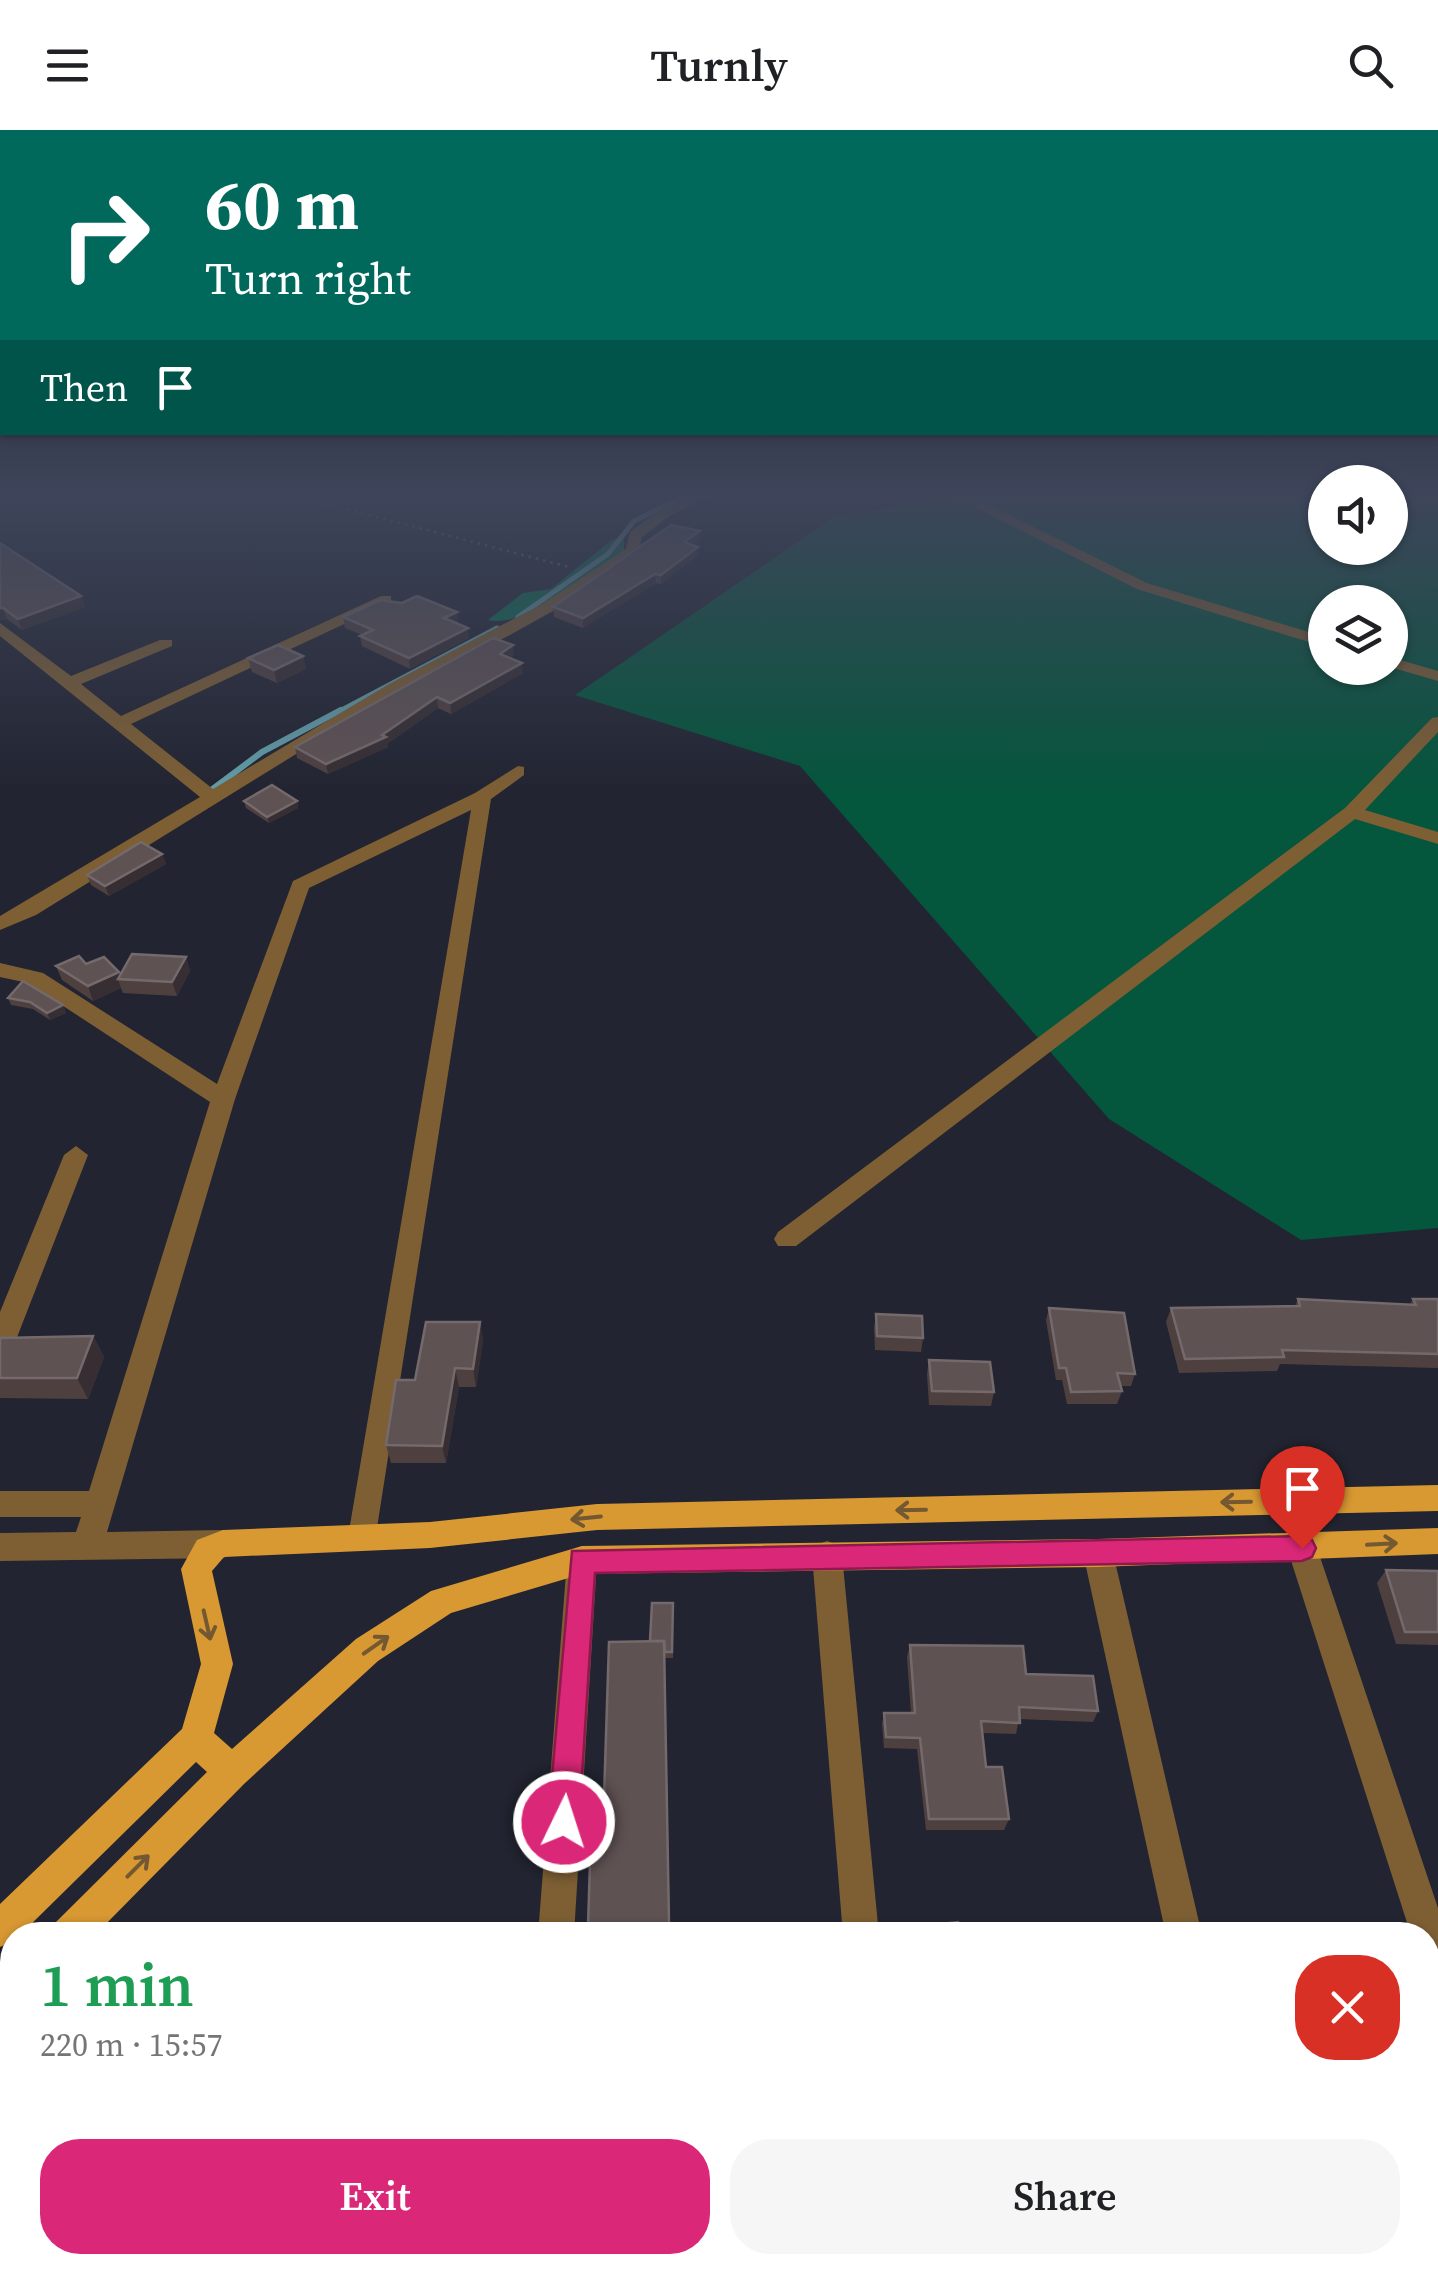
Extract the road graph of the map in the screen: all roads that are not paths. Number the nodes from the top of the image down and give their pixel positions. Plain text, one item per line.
1 (574, 594) edge
2 (1168, 594) edge
3 (386, 598) edge
4 (0, 628) edge
5 (1308, 637) edge
6 (166, 643) dead end
7 (1408, 667) edge
8 (1438, 676) edge
9 (69, 683) junction
10 (1438, 722) edge
11 (119, 723) junction
12 (518, 771) dead end
13 (482, 796) junction
14 (213, 798) junction
15 (1352, 812) junction
16 (1438, 838) edge
17 (0, 924) edge
18 (0, 970) edge
19 (222, 1099) junction
20 (76, 1155) dead end
21 (787, 1240) dead end
22 (0, 1345) edge
23 (1438, 1498) edge
24 (0, 1504) edge
25 (100, 1504) junction
26 (362, 1537) junction
27 (1438, 1541) edge
28 (88, 1544) junction
29 (223, 1544) junction
30 (0, 1547) edge
31 (1302, 1548) junction
32 (1098, 1553) junction
33 (827, 1555) junction
34 (582, 1560) junction
35 (196, 1740) junction
36 (232, 1772) junction
37 (7, 1922) edge
38 (82, 1922) edge
39 (557, 1922) edge
40 (860, 1922) edge
41 (1181, 1922) edge
42 (1425, 1922) edge

1 - 14 street
2 - 5 street
3 - 11 street
4 - 9 street
6 - 9 street
7 - 8 street
9 - 11 street
10 - 15 street
11 - 14 street
12 - 13 street
13 - 19 street
13 - 26 street
14 - 17 street
15 - 16 street
15 - 21 street
18 - 19 street
19 - 25 street
20 - 22 street
23 -> 26 main road
24 - 25 street
25 - 28 street
26 - 29 main road
31 -> 27 main road
28 - 29 street
28 - 30 street
29 -> 35 main road
31 - 32 main road
31 - 42 street
32 - 33 main road
32 - 41 street
33 - 34 main road
33 - 40 street
36 -> 34 main road
34 - 39 street
35 - 36 main road
35 - 37 main road
38 -> 36 main road

